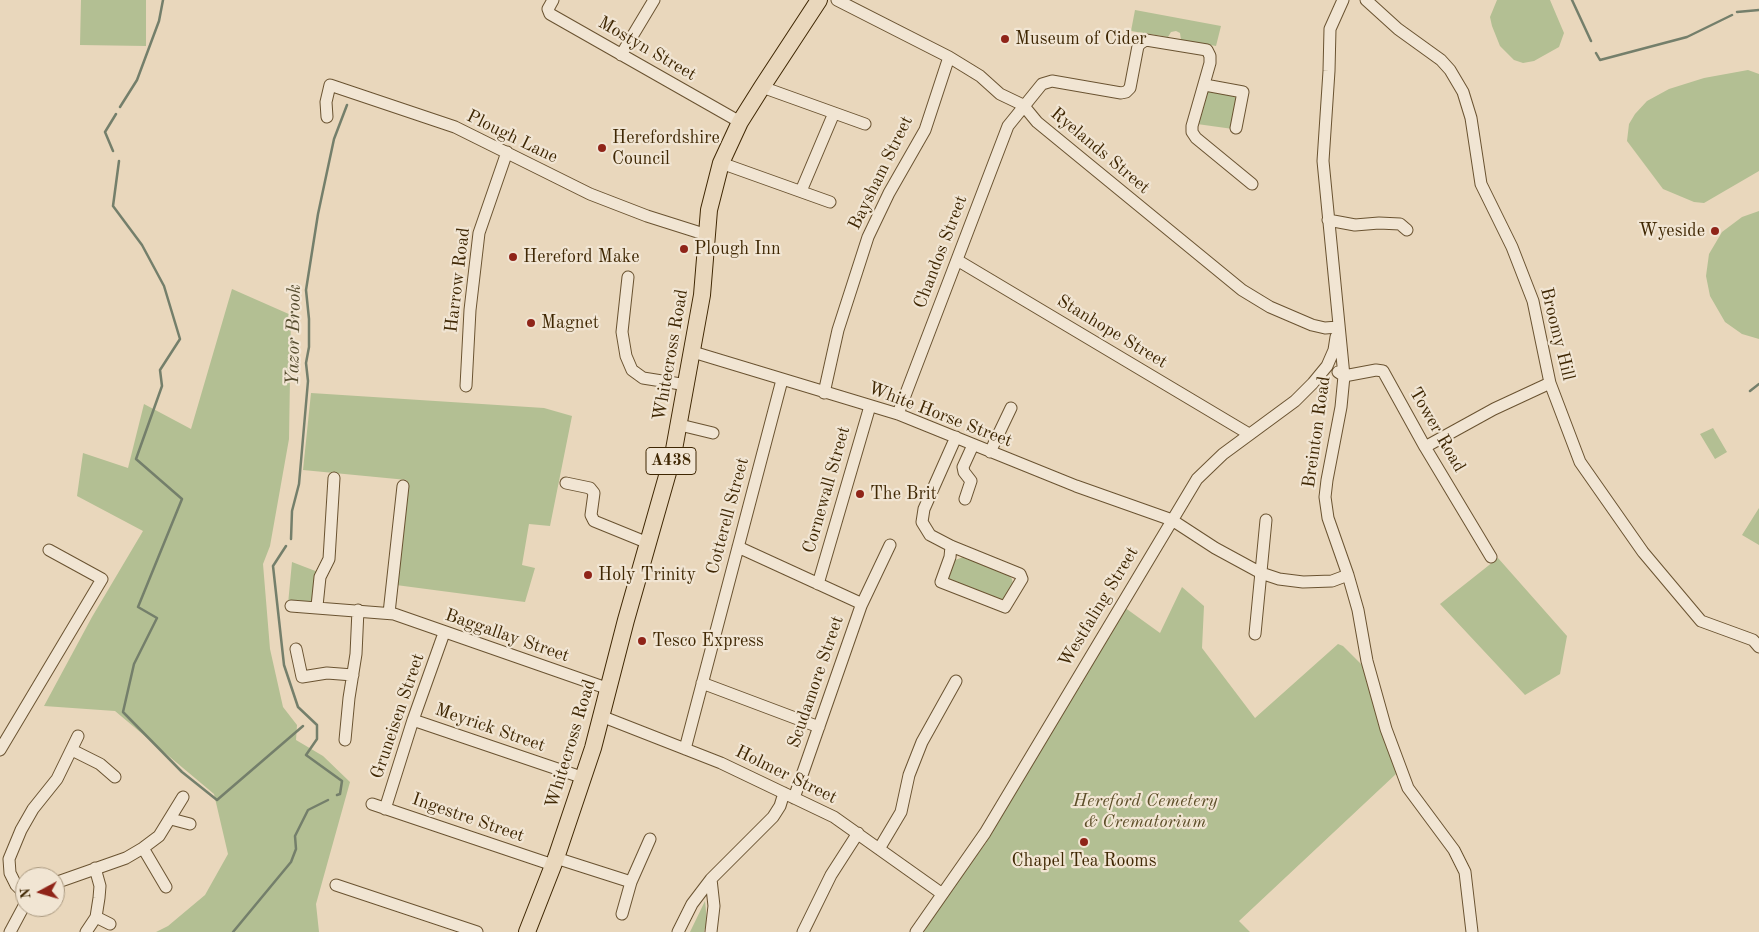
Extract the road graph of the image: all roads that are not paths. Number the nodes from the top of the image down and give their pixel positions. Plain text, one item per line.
1 (553, 0) edge
2 (654, 0) edge
3 (819, 0) edge
4 (837, 0) edge
5 (1343, 0) edge
6 (1366, 0) edge
7 (621, 55) junction
8 (949, 57) junction
9 (1205, 85) junction
10 (762, 87) junction
11 (1023, 105) junction
12 (834, 113) junction
13 (327, 117) dead end
14 (740, 122) junction
15 (865, 124) dead end
16 (1236, 128) dead end
17 (507, 152) junction
18 (721, 162) junction
19 (1252, 184) dead end
20 (802, 191) junction
21 (830, 202) dead end
22 (1328, 220) junction
23 (1407, 230) dead end
24 (707, 235) junction
25 (957, 260) junction
26 (628, 277) dead end
27 (1338, 327) junction
28 (693, 352) junction
29 (1328, 366) junction
30 (1344, 376) junction
31 (782, 380) junction
32 (1550, 383) junction
33 (466, 386) dead end
34 (687, 386) junction
35 (824, 393) junction
36 (870, 406) junction
37 (1011, 408) dead end
38 (898, 414) junction
39 (680, 425) junction
40 (713, 433) dead end
41 (1249, 434) junction
42 (956, 437) junction
43 (973, 445) junction
44 (1425, 447) junction
45 (990, 452) junction
46 (334, 478) dead end
47 (566, 483) dead end
48 (403, 486) dead end
49 (965, 498) dead end
50 (1172, 520) junction
51 (1266, 520) dead end
52 (648, 543) junction
53 (890, 545) dead end
54 (951, 546) junction
55 (738, 547) junction
56 (49, 550) dead end
57 (1491, 558) dead end
58 (1261, 573) junction
59 (1348, 575) junction
60 (818, 584) junction
61 (291, 606) dead end
62 (317, 606) junction
63 (861, 606) junction
64 (358, 610) junction
65 (391, 614) junction
66 (444, 634) junction
67 (1255, 634) dead end
68 (1759, 646) edge
69 (296, 649) dead end
70 (353, 675) junction
71 (956, 681) dead end
72 (702, 683) junction
73 (609, 689) junction
74 (601, 716) junction
75 (413, 720) junction
76 (819, 727) junction
77 (78, 736) dead end
78 (345, 740) dead end
79 (684, 749) junction
80 (0, 750) edge
81 (72, 750) junction
82 (115, 778) dead end
83 (584, 778) junction
84 (789, 796) junction
85 (183, 797) dead end
86 (372, 804) dead end
87 (386, 809) junction
88 (171, 819) junction
89 (190, 824) dead end
90 (858, 833) junction
91 (650, 839) dead end
92 (143, 848) junction
93 (879, 849) junction
94 (554, 862) junction
95 (95, 868) junction
96 (5, 874) edge
97 (65, 879) edge
98 (167, 879) dead end
99 (711, 879) junction
100 (631, 882) junction
101 (15, 883) edge
102 (336, 884) dead end
103 (941, 892) junction
104 (622, 914) dead end
105 (96, 916) junction
106 (18, 917) edge
107 (110, 924) dead end
108 (10, 932) edge
109 (86, 932) edge
110 (477, 932) edge
111 (527, 932) edge
112 (678, 932) edge
113 (711, 932) edge
114 (803, 932) edge
115 (916, 932) edge
116 (1472, 932) edge

1 - 7 street, Mostyn Street
2 - 7 street
3 - 10 highway, Whitecross Road / A438
4 - 8 street, Ryelands Street
5 - 22 street, Breinton Road
6 - 32 street, Broomy Hill
7 - 14 street, Mostyn Street
8 - 11 street, Ryelands Street
8 - 35 street, Baysham Street
9 - 11 street, Chandos Street
9 - 16 street
9 - 19 street
10 - 12 street
10 - 14 highway, Whitecross Road / A438
11 - 25 street, Chandos Street
11 - 27 street, Ryelands Street
12 - 15 street
12 - 20 street
13 - 17 street, Plough Lane
14 - 18 highway, Whitecross Road / A438
17 - 24 street, Plough Lane
17 - 33 street, Harrow Road
18 - 20 street
18 - 24 highway, Whitecross Road / A438
20 - 21 street
22 - 23 street
22 - 27 street, Breinton Road
24 - 28 highway, Whitecross Road / A438
25 - 38 street, Chandos Street
25 - 41 street, Stanhope Street
26 - 34 street
27 - 29 street, Westfaling Street
27 - 30 street, Breinton Road
28 - 31 street, White Horse Street
28 - 34 highway, Whitecross Road / A438
29 - 30 street
29 - 41 street, Westfaling Street
30 - 44 street, Tower Road
30 - 59 street, Breinton Road
31 - 35 street, White Horse Street
31 - 55 street, Cotterell Street
32 - 44 street
32 - 68 street, Broomy Hill
34 - 39 highway, Whitecross Road / A438
35 - 36 street, White Horse Street
36 - 38 street, White Horse Street
36 - 60 street, Cornewall Street
37 - 45 street
38 - 42 street, White Horse Street
39 - 40 street
39 - 52 highway, Whitecross Road / A438
41 - 50 street, Westfaling Street
42 - 43 street, White Horse Street
42 - 54 street
43 - 45 street, White Horse Street
43 - 49 street
44 - 57 street, Tower Road
45 - 50 street, White Horse Street
46 - 62 street
47 - 52 street
48 - 65 street
50 - 58 street, White Horse Street
50 - 103 street, Westfaling Street
51 - 58 street
52 - 73 highway, Whitecross Road / A438
53 - 63 street, Scudamore Street
54 - 54 street
55 - 60 street
55 - 72 street, Cotterell Street
56 - 80 street
58 - 59 street, White Horse Street
58 - 67 street
59 - 116 street, Breinton Road
60 - 63 street
61 - 62 street, Baggallay Street
62 - 64 street, Baggallay Street
63 - 76 street, Scudamore Street
64 - 65 street, Baggallay Street
64 - 70 street
65 - 66 street, Baggallay Street
66 - 73 street, Baggallay Street
66 - 75 street, Gruneisen Street
69 - 70 street
70 - 78 street
71 - 93 street
72 - 76 street
72 - 79 street, Cotterell Street
73 - 74 highway, Whitecross Road / A438
74 - 79 street, Holmer Street
74 - 83 highway, Whitecross Road / A438
75 - 83 street, Meyrick Street
75 - 87 street, Gruneisen Street
76 - 84 street, Scudamore Street
77 - 81 street
79 - 84 street, Holmer Street
81 - 82 street
81 - 96 street
83 - 94 highway, Whitecross Road / A438
84 - 90 street, Holmer Street
84 - 99 street, Scudamore Street
85 - 88 street
86 - 87 street, Ingestre Street
87 - 94 street, Ingestre Street
88 - 89 street
88 - 92 street
90 - 93 street, Holmer Street
90 - 114 street
91 - 100 street
92 - 95 street
92 - 98 street
93 - 103 street, Holmer Street
94 - 100 street, Ingestre Street
94 - 111 highway, Whitecross Road / A438
95 - 97 street
95 - 105 street
96 - 101 street
99 - 112 street, Scudamore Street
99 - 113 street
100 - 104 street
102 - 110 street
103 - 115 street, Westfaling Street
105 - 107 street
105 - 109 street
106 - 108 street

